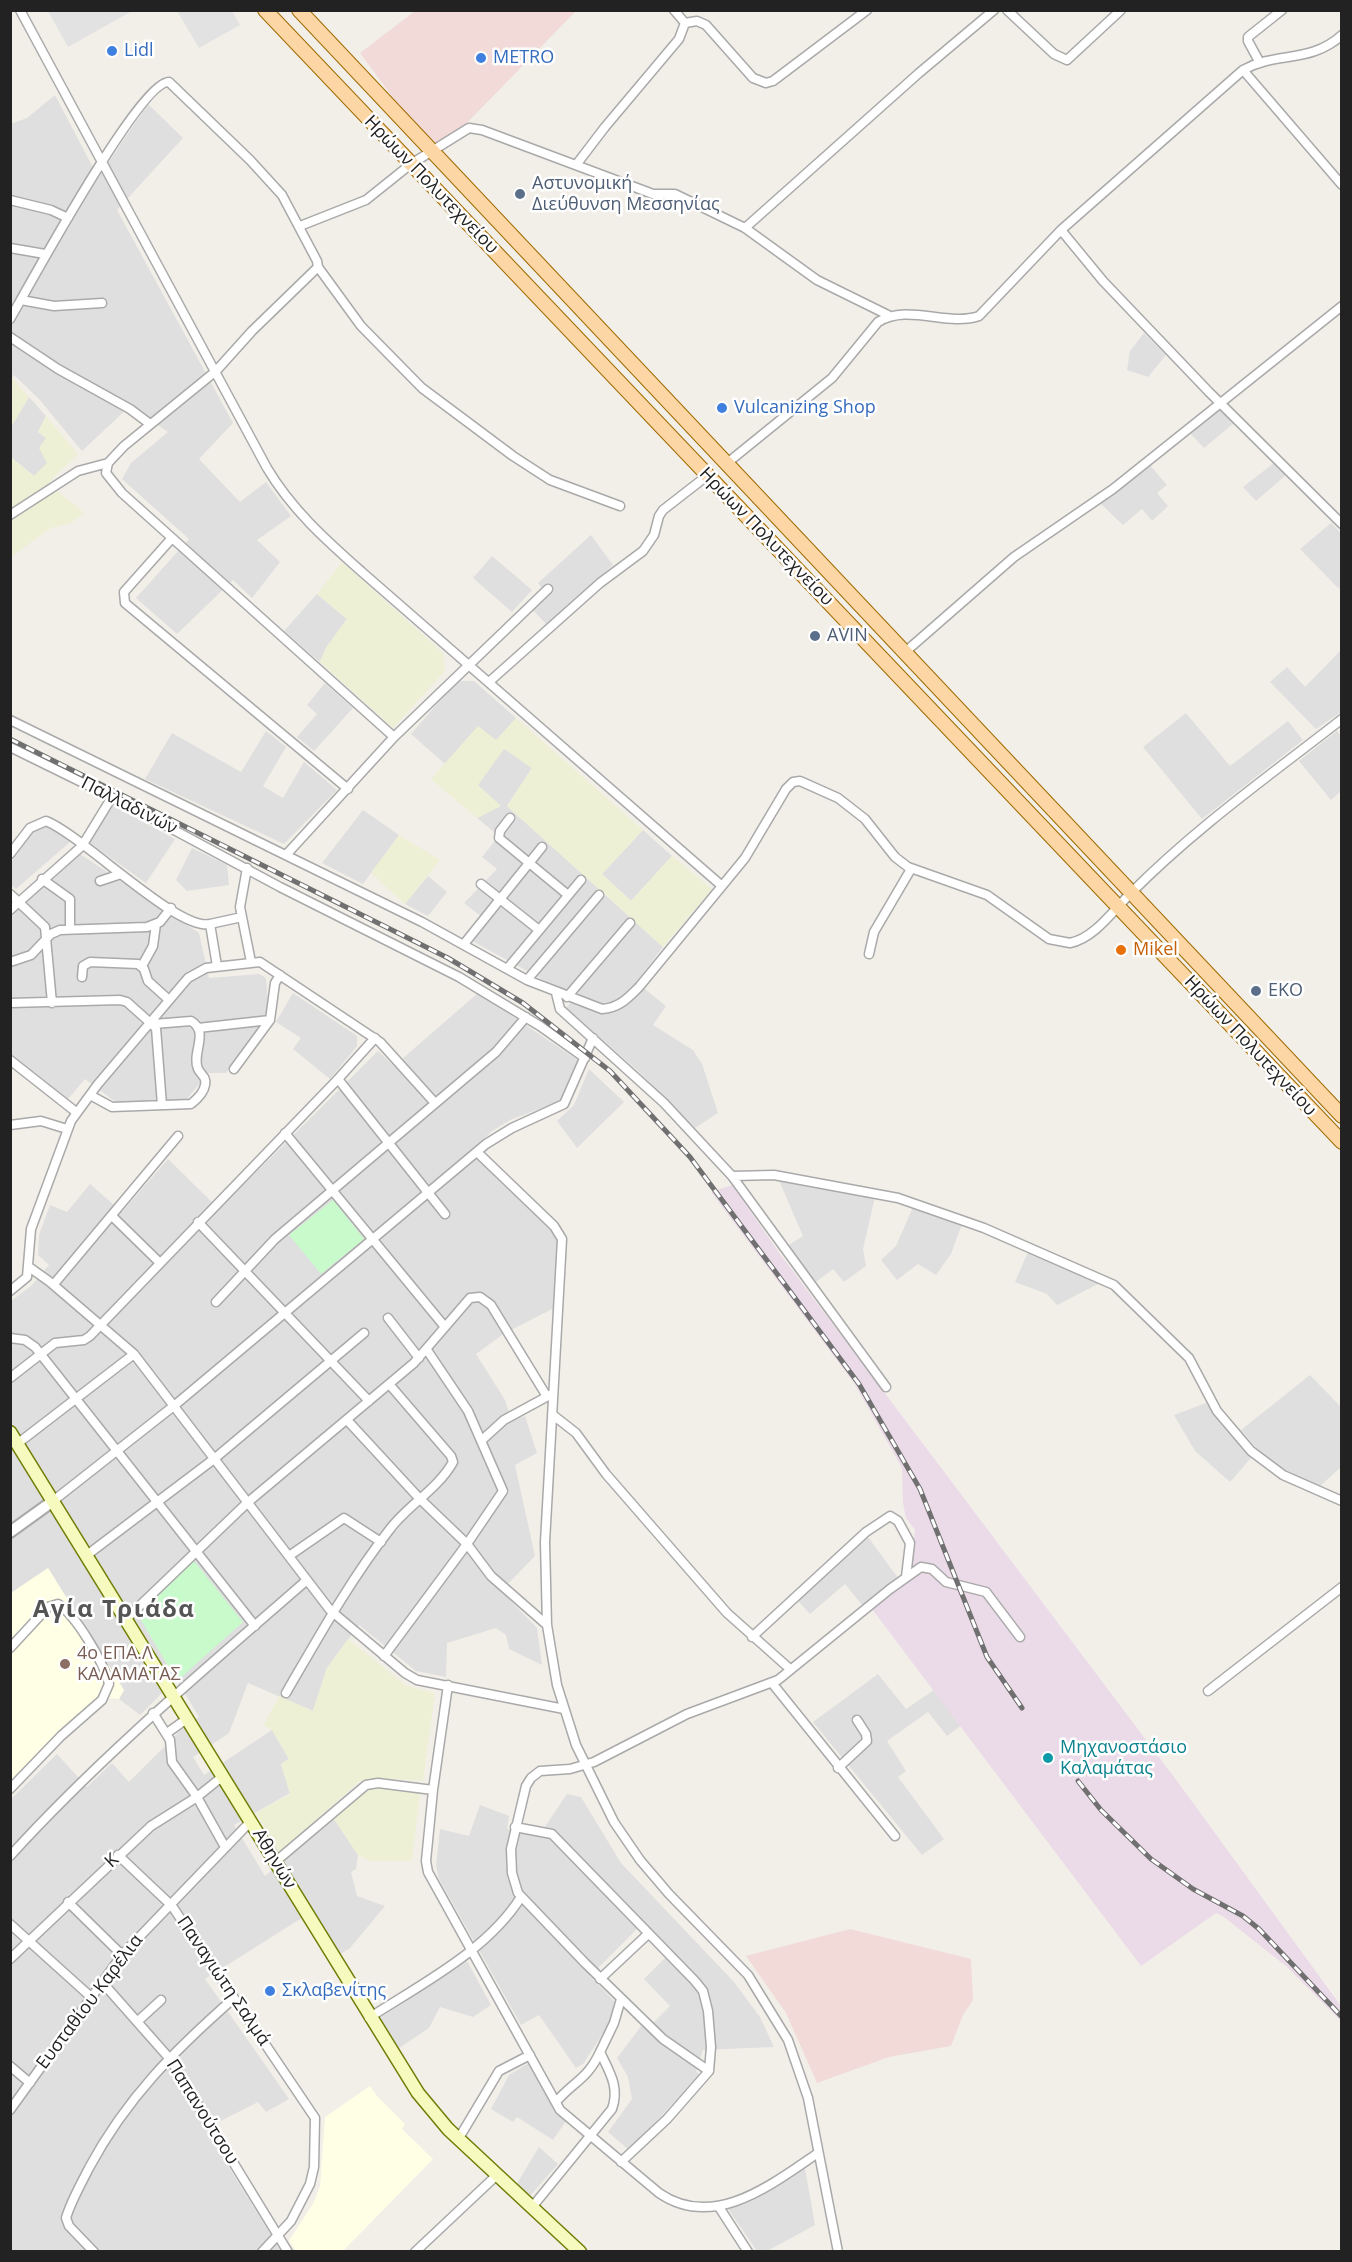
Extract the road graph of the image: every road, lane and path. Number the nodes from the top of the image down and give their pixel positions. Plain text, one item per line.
1 (20, 10) edge
2 (265, 10) edge
3 (299, 10) edge
4 (674, 10) edge
5 (867, 10) edge
6 (994, 10) edge
7 (1007, 10) edge
8 (1121, 10) edge
9 (1282, 10) edge
10 (685, 23) junction
11 (1341, 35) edge
12 (1260, 63) junction
13 (1243, 70) junction
14 (430, 151) junction
15 (102, 162) junction
16 (411, 164) junction
17 (576, 165) junction
18 (1341, 185) edge
19 (10, 200) edge
20 (68, 218) junction
21 (300, 226) junction
22 (745, 228) junction
23 (1061, 230) junction
24 (10, 248) edge
25 (45, 254) junction
26 (318, 267) junction
27 (21, 300) junction
28 (102, 303) dead end
29 (1341, 306) edge
30 (888, 315) junction
31 (10, 319) edge
32 (10, 336) edge
33 (216, 371) junction
34 (1219, 403) junction
35 (150, 424) junction
36 (108, 463) junction
37 (726, 464) junction
38 (708, 475) junction
39 (620, 506) dead end
40 (10, 515) edge
41 (1341, 524) edge
42 (172, 538) junction
43 (548, 589) dead end
44 (904, 652) junction
45 (469, 666) junction
46 (489, 682) junction
47 (1341, 719) edge
48 (10, 720) edge
49 (394, 737) junction
50 (10, 747) edge
51 (348, 789) junction
52 (112, 797) junction
53 (510, 818) dead end
54 (82, 846) junction
55 (542, 847) dead end
56 (10, 854) edge
57 (286, 855) junction
58 (529, 864) junction
59 (247, 868) junction
60 (911, 869) junction
61 (121, 874) junction
62 (42, 879) junction
63 (581, 880) dead end
64 (100, 881) dead end
65 (481, 884) dead end
66 (722, 886) junction
67 (1131, 893) junction
68 (10, 894) edge
69 (568, 895) junction
70 (599, 895) dead end
71 (500, 899) junction
72 (20, 902) junction
73 (1118, 906) junction
74 (171, 908) junction
75 (10, 909) edge
76 (242, 917) junction
77 (630, 923) dead end
78 (156, 924) junction
79 (210, 924) junction
80 (70, 929) junction
81 (539, 930) junction
82 (46, 940) junction
83 (464, 944) junction
84 (869, 954) dead end
85 (10, 962) edge
86 (251, 962) junction
87 (142, 966) junction
88 (217, 966) junction
89 (507, 969) junction
90 (279, 975) junction
91 (82, 976) dead end
92 (527, 980) junction
93 (556, 993) junction
94 (567, 997) junction
95 (169, 1000) junction
96 (52, 1003) junction
97 (10, 1004) edge
98 (525, 1017) junction
99 (270, 1020) junction
100 (152, 1022) junction
101 (198, 1028) junction
102 (375, 1038) junction
103 (593, 1038) junction
104 (585, 1058) junction
105 (10, 1060) edge
106 (234, 1069) dead end
107 (338, 1079) junction
108 (90, 1095) junction
109 (435, 1103) junction
110 (162, 1105) junction
111 (76, 1112) junction
112 (1341, 1116) edge
113 (10, 1125) edge
114 (67, 1129) junction
115 (285, 1133) junction
116 (178, 1136) dead end
117 (1341, 1142) edge
118 (388, 1143) junction
119 (477, 1152) junction
120 (732, 1176) junction
121 (332, 1191) junction
122 (428, 1193) junction
123 (445, 1214) dead end
124 (112, 1216) junction
125 (198, 1222) junction
126 (373, 1240) junction
127 (159, 1262) junction
128 (29, 1267) junction
129 (247, 1271) junction
130 (54, 1284) junction
131 (10, 1291) edge
132 (216, 1302) dead end
133 (286, 1312) junction
134 (388, 1318) dead end
135 (101, 1325) junction
136 (445, 1327) junction
137 (364, 1333) dead end
138 (10, 1338) edge
139 (427, 1350) junction
140 (40, 1354) junction
141 (134, 1354) junction
142 (419, 1358) junction
143 (332, 1361) junction
144 (10, 1378) edge
145 (389, 1384) junction
146 (886, 1387) dead end
147 (550, 1395) junction
148 (75, 1400) junction
149 (369, 1401) junction
150 (175, 1406) junction
151 (553, 1415) junction
152 (347, 1420) junction
153 (10, 1432) edge
154 (482, 1440) junction
155 (17, 1444) junction
156 (116, 1452) junction
157 (214, 1459) junction
158 (419, 1498) junction
159 (53, 1501) junction
160 (1341, 1501) edge
161 (156, 1503) junction
162 (247, 1503) junction
163 (10, 1532) edge
164 (381, 1542) junction
165 (467, 1544) junction
166 (195, 1552) junction
167 (87, 1555) junction
168 (289, 1556) junction
169 (906, 1576) junction
170 (307, 1580) junction
171 (1341, 1587) edge
172 (334, 1614) junction
173 (127, 1618) junction
174 (547, 1625) junction
175 (255, 1626) junction
176 (752, 1637) junction
177 (1020, 1637) dead end
178 (10, 1648) edge
179 (384, 1656) junction
180 (790, 1669) junction
181 (772, 1683) junction
182 (448, 1685) junction
183 (1208, 1691) dead end
184 (286, 1693) dead end
185 (175, 1696) junction
186 (564, 1709) junction
187 (153, 1713) junction
188 (188, 1718) junction
189 (857, 1720) dead end
190 (167, 1733) junction
191 (585, 1765) junction
192 (838, 1768) junction
193 (223, 1776) junction
194 (10, 1789) edge
195 (433, 1790) junction
196 (197, 1797) junction
197 (251, 1821) junction
198 (515, 1827) junction
199 (895, 1836) dead end
200 (225, 1847) junction
201 (118, 1855) junction
202 (10, 1856) edge
203 (275, 1862) junction
204 (521, 1897) junction
205 (68, 1902) junction
206 (170, 1904) junction
207 (10, 1924) edge
208 (648, 1934) junction
209 (27, 1941) junction
210 (472, 1948) junction
211 (122, 1955) junction
212 (10, 1959) edge
213 (600, 1979) junction
214 (102, 1982) junction
215 (91, 1997) junction
216 (234, 1998) junction
217 (621, 1999) junction
218 (161, 2000) dead end
219 (369, 2018) junction
220 (138, 2021) junction
221 (600, 2052) junction
222 (530, 2055) junction
223 (170, 2059) junction
224 (10, 2066) edge
225 (709, 2071) junction
226 (30, 2083) junction
227 (556, 2102) junction
228 (10, 2110) edge
229 (589, 2136) junction
230 (459, 2138) junction
231 (818, 2153) junction
232 (621, 2162) junction
233 (498, 2174) junction
234 (533, 2206) junction
235 (719, 2207) junction
236 (278, 2235) junction
237 (94, 2252) edge
238 (262, 2252) edge
239 (288, 2252) edge
240 (415, 2252) edge
241 (580, 2252) edge
242 (748, 2252) edge
243 (838, 2252) edge

1 - 15 street
2 - 16 main road, Ηρώων Πολυτεχνείου
3 - 14 main road, Ηρώων Πολυτεχνείου
4 - 10 street
5 - 10 street
6 - 22 street
7 - 8 street
9 - 12 street
10 - 17 street
11 - 12 street
12 - 13 street
13 - 18 street
13 - 23 street
14 - 16 street
14 - 17 street
14 - 37 main road, Ηρώων Πολυτεχνείου
15 - 20 street
15 - 21 street
15 - 33 street
16 - 21 street
16 - 38 main road, Ηρώων Πολυτεχνείου
17 - 22 street
19 - 20 street
20 - 25 street
21 - 26 street
22 - 30 street
23 - 30 street
23 - 34 street
24 - 25 street
25 - 27 street
26 - 33 street
26 - 39 street
27 - 28 street
27 - 31 street
29 - 34 street
30 - 37 street
32 - 35 street
33 - 35 street
33 - 45 street
34 - 41 street
34 - 44 street
35 - 36 street
36 - 40 street
36 - 42 street
37 - 44 main road, Ηρώων Πολυτεχνείου
38 - 46 street
38 - 73 main road, Ηρώων Πολυτεχνείου
42 - 49 street
42 - 51 street
43 - 45 street
44 - 67 main road, Ηρώων Πολυτεχνείου
45 - 46 street
45 - 49 street
46 - 66 street
47 - 67 street
48 - 57 street
49 - 51 street
50 - 52 street, Παλλαδινών
51 - 57 street
52 - 54 street
52 - 59 street, Παλλαδινών
53 - 58 street
54 - 56 street
54 - 61 street
54 - 62 street
55 - 58 street
57 - 83 street
58 - 69 street
58 - 71 street
59 - 76 street
59 - 98 street, Παλλαδινών
60 - 66 street
60 - 73 street
60 - 84 street
61 - 64 street
61 - 74 street
62 - 72 street
62 - 80 street
63 - 69 street
65 - 71 street
66 - 94 street
67 - 73 street
67 - 112 main road, Ηρώων Πολυτεχνείου
68 - 72 street
69 - 81 street
70 - 92 street
71 - 81 street
71 - 83 street
72 - 75 street
72 - 82 street
73 - 117 main road, Ηρώων Πολυτεχνείου
74 - 78 street
74 - 79 street
76 - 79 street
76 - 86 street
77 - 94 street
78 - 80 street
78 - 87 street
79 - 88 street
80 - 82 street
81 - 89 street
82 - 85 street
82 - 96 street
83 - 89 street
86 - 88 street
86 - 90 street
87 - 91 street
87 - 95 street
88 - 95 street
89 - 92 street
90 - 99 street
90 - 102 street
92 - 93 street
93 - 94 street
93 - 103 street
95 - 100 street
96 - 97 street
96 - 100 street
98 - 104 street, Παλλαδινών
98 - 109 street
99 - 101 street
99 - 106 street
100 - 101 street
100 - 108 street
100 - 110 street
101 - 110 street
102 - 107 street
102 - 109 street
103 - 104 street
103 - 120 street
104 - 119 street
105 - 111 street
107 - 115 street
107 - 118 street
108 - 110 street
108 - 111 street
109 - 118 street
111 - 114 street
113 - 114 street
114 - 128 street
115 - 121 street
115 - 125 street
116 - 124 street
118 - 121 street
118 - 122 street
119 - 122 street
119 - 147 street
120 - 146 street
120 - 160 street
121 - 126 street
121 - 129 street
122 - 123 street
122 - 126 street
124 - 127 street
124 - 130 street
125 - 127 street
125 - 129 street
126 - 133 street
126 - 136 street
127 - 135 street
128 - 130 street
128 - 131 street
129 - 132 street
129 - 133 street
130 - 135 street
133 - 143 street
133 - 150 street
134 - 142 street
135 - 140 street
135 - 141 street
136 - 139 street
136 - 147 street
137 - 143 street
138 - 140 street
139 - 142 street
139 - 154 street
140 - 144 street
140 - 148 street
141 - 148 street
141 - 150 street
142 - 145 street
143 - 149 street
143 - 157 street
145 - 149 street
145 - 158 street
147 - 151 street
147 - 154 street
148 - 155 street
148 - 156 street
149 - 152 street
150 - 156 street
150 - 157 street
151 - 174 street
151 - 176 street
152 - 158 street
152 - 162 street
153 - 155 main road, Αθηνών
154 - 165 street
155 - 159 main road, Αθηνών
156 - 159 street
156 - 161 street
157 - 161 street
157 - 162 street
158 - 164 street
158 - 165 street
159 - 163 street
159 - 167 main road, Αθηνών
161 - 166 street
161 - 167 street
162 - 166 street
162 - 168 street
164 - 168 street
164 - 172 street
165 - 174 street
165 - 179 street
166 - 173 street
166 - 175 street
167 - 173 main road, Αθηνών
168 - 170 street
169 - 176 street
169 - 177 street
169 - 180 street
170 - 172 street
170 - 175 street
171 - 183 street
172 - 179 street
172 - 184 street
173 - 185 main road, Αθηνών
174 - 186 street
175 - 185 street
176 - 180 street
178 - 194 street
179 - 182 street
180 - 181 street
181 - 191 street
181 - 192 street
182 - 186 street
182 - 195 street
185 - 187 street
185 - 188 main road, Αθηνών
186 - 191 street
187 - 190 street
187 - 202 street
188 - 190 street
188 - 193 main road, Αθηνών
189 - 192 street
190 - 196 street
191 - 198 street
191 - 231 street
192 - 199 street
193 - 196 street, Κ
193 - 197 main road, Αθηνών
195 - 203 street
195 - 210 street
196 - 200 street
196 - 201 street, Κ
197 - 200 street, Ευσταθίου Καρέλια
197 - 203 main road, Αθηνών
198 - 204 street
198 - 208 street
200 - 206 street, Ευσταθίου Καρέλια
201 - 205 street, Κ
201 - 206 street, Παναγιώτη Σαλμά
203 - 219 main road, Αθηνών
204 - 210 street
204 - 213 street
205 - 209 street, Κ
205 - 211 street
206 - 211 street, Ευσταθίου Καρέλια
206 - 216 street, Παναγιώτη Σαλμά
207 - 209 street
208 - 213 street
208 - 225 street
209 - 212 street, Κ
209 - 215 street
210 - 219 street
210 - 222 street
211 - 214 street, Ευσταθίου Καρέλια
213 - 217 street
214 - 215 street, Ευσταθίου Καρέλια
214 - 220 street, Παπανούτσου
215 - 226 street, Ευσταθίου Καρέλια
216 - 223 street
216 - 236 street, Παναγιώτη Σαλμά
217 - 221 street
217 - 225 street
218 - 220 street
219 - 230 main road, Αθηνών
220 - 223 street, Παπανούτσου
221 - 227 street
221 - 229 street
222 - 227 street
222 - 230 street
223 - 236 street, Παπανούτσου
223 - 237 street
224 - 226 street
225 - 232 street
226 - 228 street, Ευσταθίου Καρέλια
227 - 229 street
229 - 232 street
229 - 234 street
230 - 233 main road, Αθηνών
231 - 235 street
231 - 243 street
232 - 235 street
233 - 234 main road, Αθηνών
233 - 240 street
234 - 241 main road, Αθηνών
235 - 242 street
236 - 238 street
236 - 239 street, Παπανούτσου

